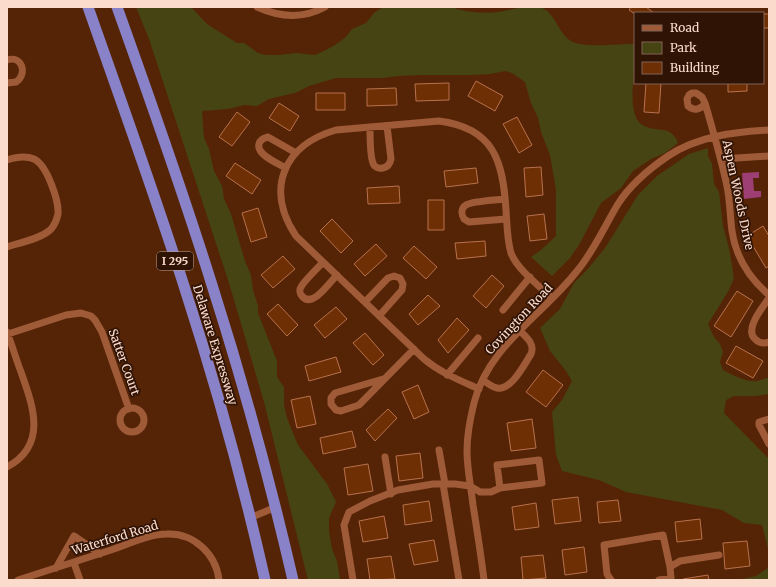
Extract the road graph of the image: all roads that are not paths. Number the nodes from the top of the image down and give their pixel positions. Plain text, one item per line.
1 (88, 7) edge
2 (118, 7) edge
3 (257, 7) edge
4 (325, 7) edge
5 (7, 60) edge
6 (7, 82) edge
7 (705, 104) dead end
8 (388, 126) junction
9 (370, 127) junction
10 (769, 130) edge
11 (714, 136) junction
12 (296, 153) junction
13 (769, 156) edge
14 (721, 159) junction
15 (7, 160) edge
16 (286, 168) junction
17 (505, 199) junction
18 (506, 219) junction
19 (7, 247) edge
20 (323, 262) junction
21 (337, 275) junction
22 (530, 277) junction
23 (769, 297) edge
24 (552, 298) junction
25 (365, 302) junction
26 (503, 310) dead end
27 (379, 316) junction
28 (520, 330) junction
29 (8, 333) edge
30 (478, 338) dead end
31 (769, 342) edge
32 (414, 349) junction
33 (447, 375) junction
34 (383, 379) junction
35 (483, 380) junction
36 (479, 388) junction
37 (129, 409) dead end
38 (769, 419) edge
39 (769, 444) edge
40 (439, 450) dead end
41 (384, 457) dead end
42 (7, 467) edge
43 (444, 484) junction
44 (470, 486) junction
45 (500, 488) junction
46 (391, 494) junction
47 (276, 507) junction
48 (250, 518) junction
49 (100, 554) junction
50 (718, 555) dead end
51 (74, 563) junction
52 (670, 567) junction
53 (56, 568) junction
54 (671, 579) edge
55 (18, 580) edge
56 (80, 580) edge
57 (219, 580) edge
58 (265, 580) edge
59 (293, 580) edge
60 (353, 580) edge
61 (459, 580) edge
62 (484, 580) edge
63 (610, 580) edge
64 (659, 580) edge

1 - 48 highway, Delaware Expressway / I 295
2 - 47 highway, Delaware Expressway / I 295
3 - 4 street
5 - 6 street
7 - 11 street
8 - 9 street
8 - 9 street
8 - 17 street
9 - 12 street
10 - 11 street, Covington Road
11 - 14 street, Aspen Woods Drive
11 - 24 street, Covington Road
12 - 16 street
12 - 16 street
13 - 14 street
14 - 23 street, Aspen Woods Drive
15 - 19 street
16 - 20 street
17 - 18 street
17 - 18 street
18 - 22 street
20 - 21 street
20 - 21 street
21 - 25 street
22 - 24 street
22 - 26 street
23 - 31 street, Aspen Woods Drive
24 - 28 street, Covington Road
25 - 27 street
25 - 27 street
27 - 32 street
28 - 35 street, Covington Road
28 - 35 street
29 - 37 street, Satter Court
29 - 42 street
30 - 33 street
32 - 33 street
32 - 34 street
33 - 36 street
34 - 34 street
35 - 36 street, Covington Road
36 - 44 street, Covington Road
38 - 39 street
40 - 43 street
41 - 46 street
43 - 44 street
43 - 46 street
43 - 61 street
44 - 45 street
44 - 62 street, Covington Road
45 - 45 street
46 - 60 street
47 - 48 street
47 - 59 highway, Delaware Expressway / I 295
48 - 58 highway, Delaware Expressway / I 295
49 - 51 street, Waterford Road
49 - 53 street
49 - 57 street, Waterford Road
50 - 52 street
51 - 53 street, Waterford Road
51 - 56 street
52 - 54 street
52 - 63 street
53 - 55 street, Waterford Road
54 - 64 street

